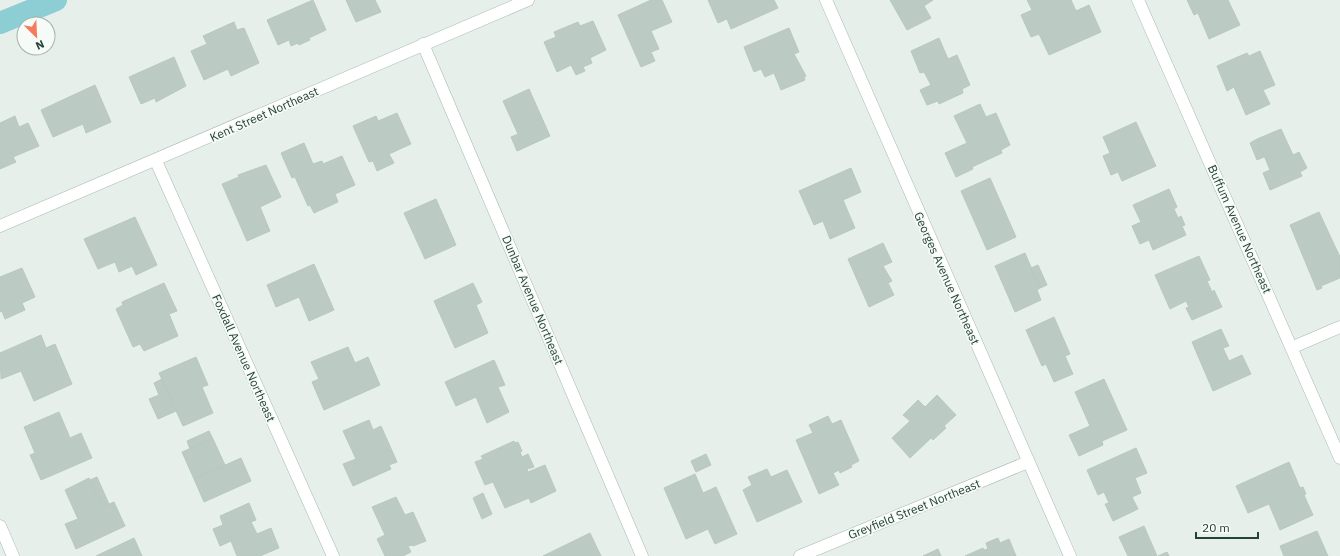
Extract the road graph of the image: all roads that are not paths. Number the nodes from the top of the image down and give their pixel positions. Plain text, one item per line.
1 (528, 0) edge
2 (826, 0) edge
3 (1138, 0) edge
4 (423, 44) junction
5 (156, 160) junction
6 (0, 226) edge
7 (1340, 327) edge
8 (1292, 347) junction
9 (1340, 458) edge
10 (1028, 462) junction
11 (0, 526) edge
12 (13, 556) edge
13 (333, 556) edge
14 (642, 556) edge
15 (800, 556) edge
16 (1070, 556) edge

1 - 4 street, Kent Street Northeast
2 - 10 street, Georges Avenue Northeast
3 - 8 street, Buffum Avenue Northeast
4 - 5 street, Kent Street Northeast
4 - 14 street, Dunbar Avenue Northeast
5 - 6 street, Kent Street Northeast
5 - 13 street, Foxdall Avenue Northeast
7 - 8 street
8 - 9 street, Buffum Avenue Northeast
10 - 15 street, Greyfield Street Northeast
10 - 16 street, Georges Avenue Northeast
11 - 12 street

